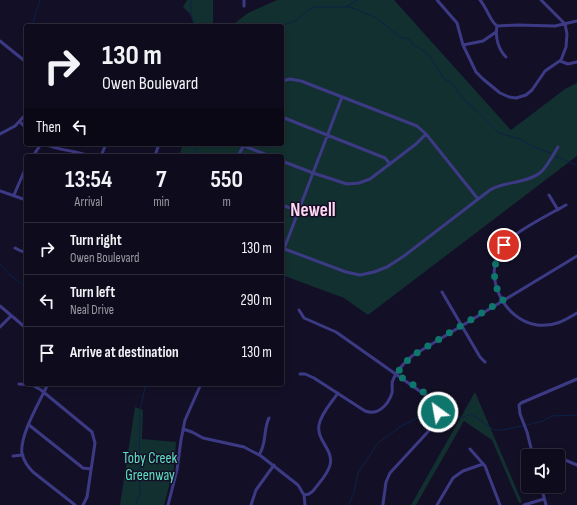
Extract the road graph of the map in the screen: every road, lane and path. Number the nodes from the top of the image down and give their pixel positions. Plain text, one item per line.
1 (244, 0) edge
2 (437, 0) edge
3 (480, 0) edge
4 (541, 0) edge
5 (244, 6) dead end
6 (577, 21) edge
7 (565, 24) junction
8 (497, 26) junction
9 (496, 32) junction
10 (0, 42) edge
11 (463, 45) junction
12 (506, 57) dead end
13 (24, 60) edge
14 (560, 61) junction
15 (577, 62) edge
16 (284, 80) edge
17 (342, 97) junction
18 (24, 117) edge
19 (284, 118) edge
20 (20, 122) junction
21 (24, 126) edge
22 (0, 134) edge
23 (426, 134) junction
24 (327, 135) junction
25 (48, 146) edge
26 (246, 146) edge
27 (558, 147) dead end
28 (84, 154) edge
29 (265, 154) edge
30 (284, 162) edge
31 (390, 164) junction
32 (24, 172) edge
33 (313, 174) junction
34 (0, 191) edge
35 (14, 195) junction
36 (549, 195) dead end
37 (24, 199) edge
38 (478, 199) junction
39 (566, 205) dead end
40 (284, 206) edge
41 (558, 210) junction
42 (298, 211) junction
43 (284, 247) edge
44 (16, 248) dead end
45 (284, 250) edge
46 (24, 252) edge
47 (577, 256) edge
48 (442, 292) dead end
49 (503, 300) junction
50 (0, 306) edge
51 (299, 310) dead end
52 (577, 313) edge
53 (12, 316) junction
54 (24, 326) edge
55 (461, 326) junction
56 (0, 327) edge
57 (485, 362) dead end
58 (300, 374) dead end
59 (396, 374) junction
60 (577, 379) edge
61 (19, 384) dead end
62 (24, 384) edge
63 (34, 386) edge
64 (47, 386) edge
65 (200, 386) edge
66 (44, 392) junction
67 (338, 393) junction
68 (269, 418) dead end
69 (29, 424) junction
70 (183, 429) junction
71 (470, 449) dead end
72 (531, 449) edge
73 (260, 455) junction
74 (13, 456) dead end
75 (23, 456) junction
76 (565, 460) edge
77 (483, 464) junction
78 (274, 465) junction
79 (577, 465) edge
80 (91, 469) junction
81 (543, 493) edge
82 (304, 495) junction
83 (544, 499) junction
84 (383, 504) edge
85 (75, 505) edge
86 (83, 505) edge
87 (168, 505) edge
88 (251, 505) edge
89 (305, 505) edge
90 (437, 505) edge
91 (500, 505) edge
92 (524, 505) edge
93 (546, 505) edge

1 - 5 street
2 - 11 street
3 - 8 street
4 - 7 street
6 - 7 street
7 - 8 street
7 - 14 street
8 - 9 street
9 - 11 street
9 - 12 street
10 - 13 street
11 - 14 street
14 - 15 street
16 - 17 street
17 - 23 street
17 - 24 street
18 - 20 street
19 - 24 street
20 - 21 street
20 - 22 street
23 - 31 street
23 - 38 street
24 - 31 street
24 - 33 street
25 - 28 street
26 - 29 street
27 - 38 street
30 - 33 street
31 - 33 street
32 - 35 street
33 - 42 street
34 - 35 street
35 - 37 street
36 - 41 street
38 - 45 street
39 - 41 street
40 - 42 street
41 - 49 street
42 - 43 street
44 - 46 street
47 - 49 street
48 - 55 street
49 - 52 street
49 - 55 street
50 - 53 street
51 - 59 street
53 - 54 street
53 - 56 street
55 - 57 street
55 - 59 street
58 - 67 street
59 - 67 street
59 - 84 street
60 - 72 street
61 - 62 street
63 - 66 street
64 - 66 street
65 - 70 street
66 - 69 street
66 - 80 street
67 - 82 street
68 - 73 street
69 - 75 street
69 - 80 street
70 - 73 street
70 - 87 street
71 - 77 street
73 - 78 street
74 - 75 street
75 - 85 street
76 - 79 street
77 - 90 street
77 - 91 street
78 - 82 street
78 - 88 street
80 - 86 street
81 - 83 street
82 - 89 street
83 - 92 street
83 - 93 street

